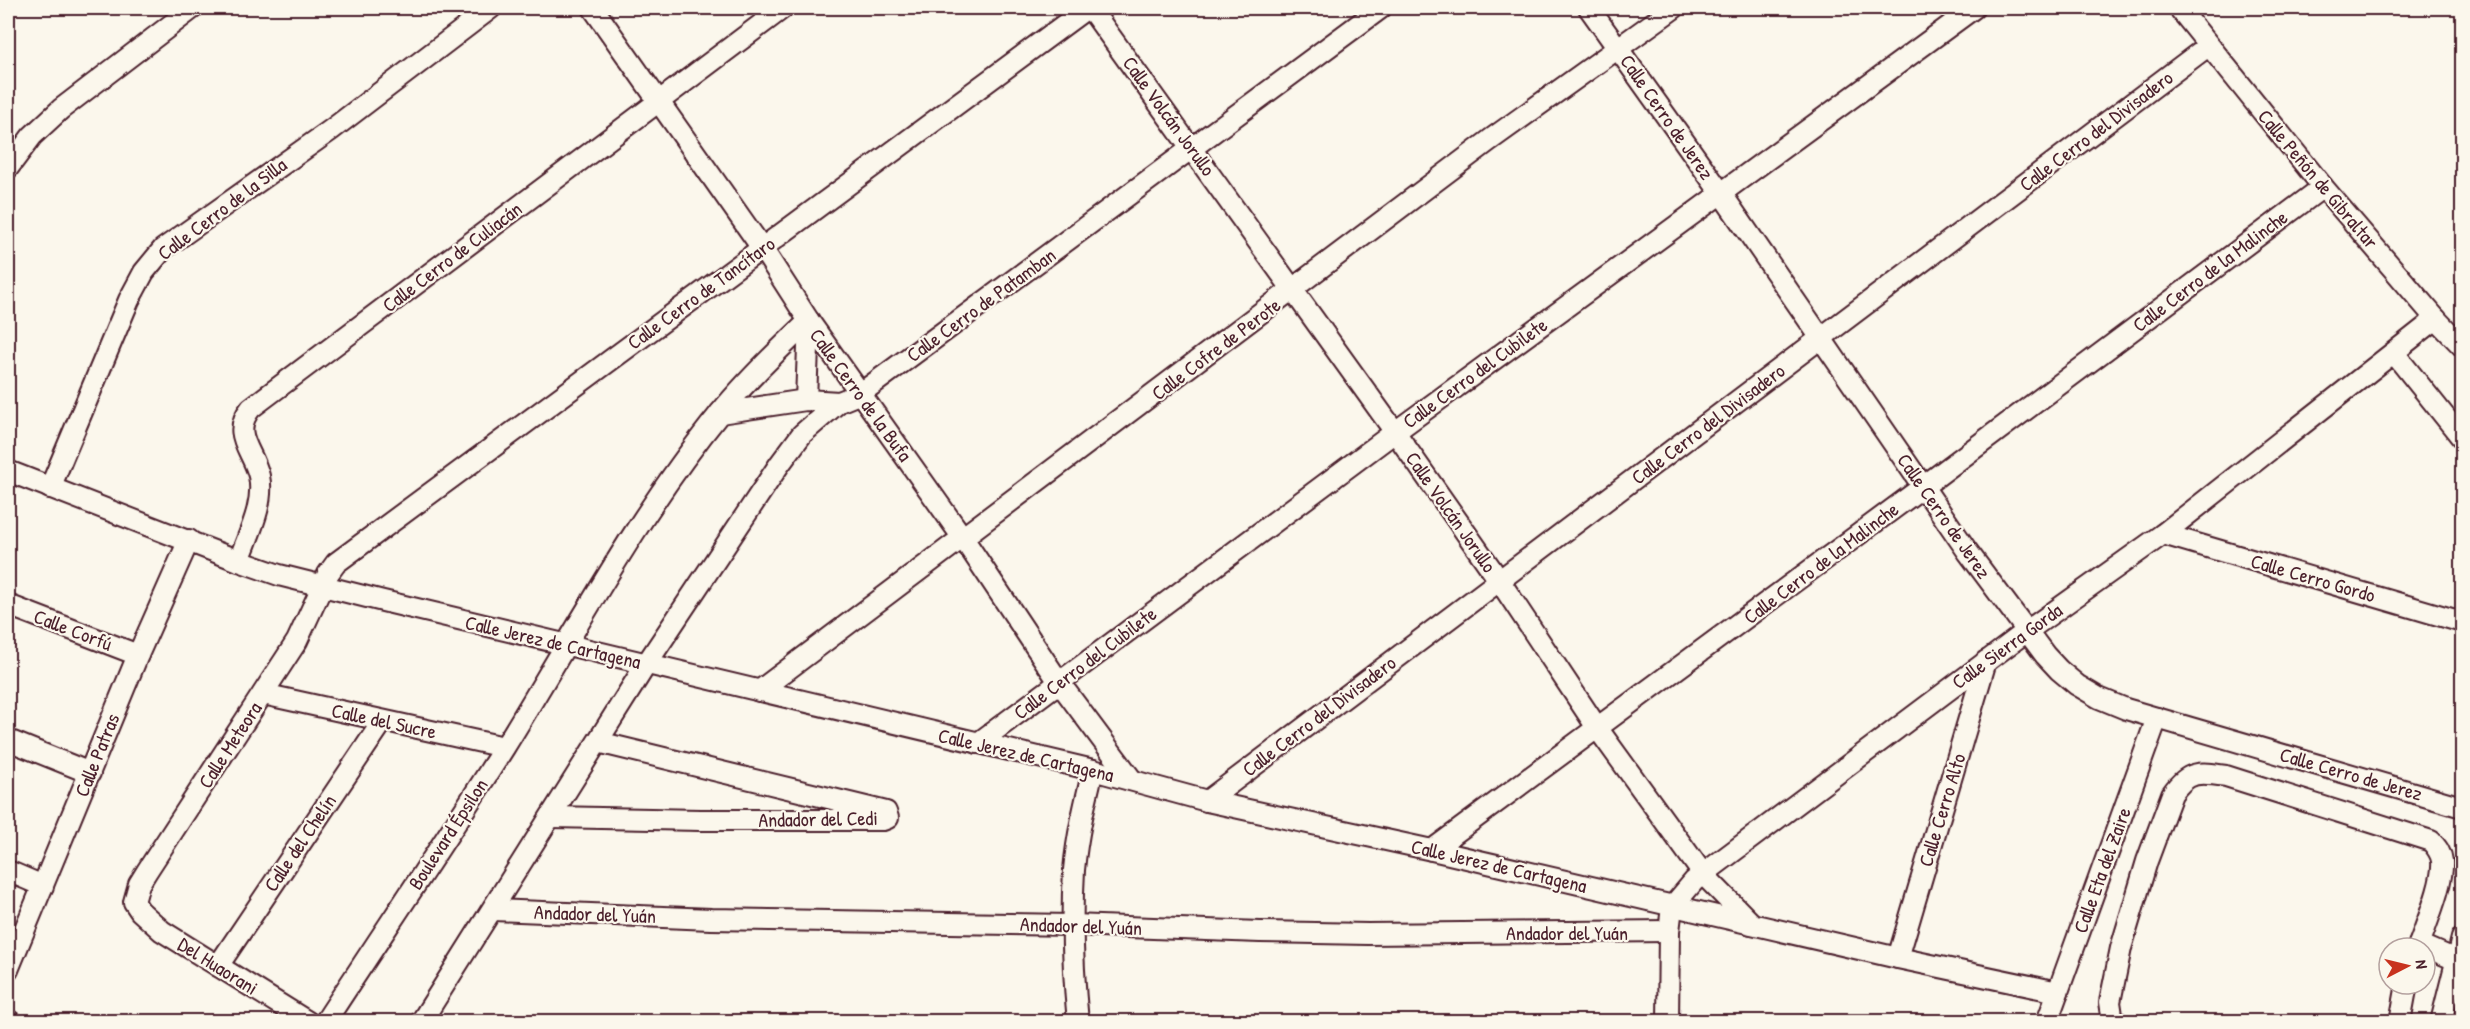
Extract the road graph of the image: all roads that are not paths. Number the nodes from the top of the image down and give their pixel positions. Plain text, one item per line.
1 (193, 8) edge
2 (491, 8) edge
3 (593, 8) edge
4 (783, 8) edge
5 (1089, 8) edge
6 (1381, 8) edge
7 (1589, 8) edge
8 (1674, 8) edge
9 (1974, 8) edge
10 (2179, 8) edge
11 (2208, 46) junction
12 (1619, 49) junction
13 (659, 99) junction
14 (1193, 149) junction
15 (8, 168) edge
16 (2323, 187) junction
17 (1721, 193) junction
18 (762, 248) junction
19 (1292, 292) junction
20 (2436, 319) junction
21 (808, 321) junction
22 (1820, 340) junction
23 (2463, 346) edge
24 (2394, 353) junction
25 (861, 393) junction
26 (806, 400) junction
27 (838, 402) junction
28 (720, 413) junction
29 (1395, 432) junction
30 (2463, 438) edge
31 (8, 471) edge
32 (1924, 486) junction
33 (50, 488) junction
34 (2163, 534) junction
35 (963, 538) junction
36 (189, 540) junction
37 (239, 561) junction
38 (1499, 580) junction
39 (323, 586) junction
40 (8, 605) edge
41 (2463, 622) edge
42 (2027, 631) junction
43 (566, 643) junction
44 (138, 655) junction
45 (1986, 661) junction
46 (647, 663) junction
47 (1059, 682) junction
48 (759, 691) junction
49 (263, 694) junction
50 (2157, 718) junction
51 (383, 721) junction
52 (1598, 729) junction
53 (8, 740) edge
54 (598, 742) junction
55 (978, 743) junction
56 (504, 747) junction
57 (1093, 770) junction
58 (90, 773) junction
59 (1132, 780) junction
60 (1207, 801) junction
61 (2463, 807) edge
62 (552, 817) junction
63 (1432, 850) junction
64 (8, 871) edge
65 (1703, 874) junction
66 (43, 886) junction
67 (134, 902) joint
68 (1672, 907) junction
69 (493, 910) junction
70 (1073, 925) junction
71 (1753, 925) junction
72 (1669, 931) junction
73 (2422, 936) edge
74 (2437, 947) edge
75 (2460, 949) edge
76 (1898, 958) junction
77 (218, 966) junction
78 (8, 970) edge
79 (2455, 987) edge
80 (2058, 992) junction
81 (2405, 996) edge
82 (2401, 1021) edge
83 (308, 1022) edge
84 (325, 1022) edge
85 (421, 1022) edge
86 (1078, 1022) edge
87 (1668, 1022) edge
88 (2047, 1022) edge
89 (2116, 1022) edge
90 (2441, 1022) edge

1 - 15 street
2 - 33 street, Calle Cerro de la Silla
3 - 13 street, Calle Cerro de la Bufa
4 - 13 street, Calle Cerro de Culiacán
5 - 14 street, Calle Volcán Jorullo
5 - 18 street, Calle Cerro de Tancítaro
6 - 14 street, Calle Cerro de Patamban
7 - 12 street, Calle Cerro de Jerez
8 - 12 street, Calle Cofre de Perote
9 - 17 street, Calle Cerro del Cubilete
10 - 11 street, Calle Peñón de Gibraltar
11 - 16 street, Calle Peñón de Gibraltar
11 - 22 street, Calle Cerro del Divisadero
12 - 17 street, Calle Cerro de Jerez
12 - 19 street, Calle Cofre de Perote
13 - 18 street, Calle Cerro de la Bufa
13 - 37 street, Calle Cerro de Culiacán
14 - 19 street, Calle Volcán Jorullo
14 - 25 street, Calle Cerro de Patamban
16 - 20 street, Calle Peñón de Gibraltar
16 - 32 street, Calle Cerro de la Malinche
17 - 22 street, Calle Cerro de Jerez
17 - 29 street, Calle Cerro del Cubilete
18 - 21 street, Calle Cerro de la Bufa
18 - 39 street, Calle Cerro de Tancítaro
19 - 29 street, Calle Volcán Jorullo
19 - 35 street, Calle Cofre de Perote
20 - 23 street, Calle Peñón de Gibraltar
20 - 24 street, Calle Sierra Gorda
21 - 25 street, Calle Cerro de la Bufa
21 - 26 street
21 - 28 street, Boulevard Épsilon
22 - 32 street, Calle Cerro de Jerez
22 - 38 street, Calle Cerro del Divisadero
24 - 30 street
24 - 34 street, Calle Sierra Gorda
25 - 27 street, Calle Cerro de Patamban
25 - 35 street, Calle Cerro de la Bufa
26 - 27 street
26 - 28 street
27 - 46 street, Calle Cerro de Patamban
28 - 43 street, Boulevard Épsilon
29 - 38 street, Calle Volcán Jorullo
29 - 47 street, Calle Cerro del Cubilete
31 - 33 street, Calle Jerez de Cartagena
32 - 42 street, Calle Cerro de Jerez
32 - 52 street, Calle Cerro de la Malinche
33 - 36 street, Calle Jerez de Cartagena
34 - 41 street, Calle Cerro Gordo
34 - 42 street, Calle Sierra Gorda
35 - 47 street, Calle Cerro de la Bufa
35 - 48 street, Calle Cofre de Perote
36 - 37 street, Calle Jerez de Cartagena
36 - 44 street, Calle Patras
37 - 39 street, Calle Jerez de Cartagena
38 - 52 street, Calle Volcán Jorullo
38 - 60 street, Calle Cerro del Divisadero
39 - 43 street, Calle Jerez de Cartagena
39 - 49 street, Calle Meteora
40 - 44 street, Calle Corfú
42 - 45 street, Calle Sierra Gorda
42 - 50 street, Calle Cerro de Jerez
43 - 46 street, Calle Jerez de Cartagena
43 - 56 street, Boulevard Épsilon
44 - 58 street, Calle Patras
45 - 65 street, Calle Sierra Gorda
45 - 76 street, Calle Cerro Alto
46 - 48 street, Calle Jerez de Cartagena
46 - 54 street
47 - 55 street, Calle Cerro del Cubilete
47 - 59 street, Calle Cerro de la Bufa
48 - 55 street, Calle Jerez de Cartagena
49 - 51 street, Calle del Sucre
49 - 67 street, Calle Meteora
50 - 61 street, Calle Cerro de Jerez
50 - 80 street, Calle Eta del Zaire
51 - 56 street, Calle del Sucre
51 - 77 street, Calle del Chelín
52 - 63 street, Calle Cerro de la Malinche
52 - 65 street, Calle Volcán Jorullo
53 - 58 street
54 - 62 street
54 - 62 street, Andador del Cedi
55 - 57 street, Calle Jerez de Cartagena
56 - 84 street, Boulevard Épsilon
57 - 59 street, Calle Jerez de Cartagena
57 - 70 street
58 - 66 street, Calle Patras
59 - 60 street, Calle Jerez de Cartagena
60 - 63 street, Calle Jerez de Cartagena
62 - 69 street
63 - 68 street, Calle Jerez de Cartagena
64 - 66 street
65 - 68 street, Calle Sierra Gorda
65 - 71 street, Calle Volcán Jorullo
66 - 78 street, Calle Patras
67 - 77 street, Del Huaorani
68 - 71 street, Calle Jerez de Cartagena
68 - 72 street
69 - 70 street, Andador del Yuán
69 - 85 street
70 - 72 street, Andador del Yuán
70 - 86 street
71 - 76 street, Calle Jerez de Cartagena
72 - 87 street
73 - 89 street
74 - 75 street
75 - 79 street
76 - 80 street, Calle Jerez de Cartagena
77 - 83 street, Del Huaorani
79 - 90 street
80 - 88 street, Calle Eta del Zaire
81 - 82 street

